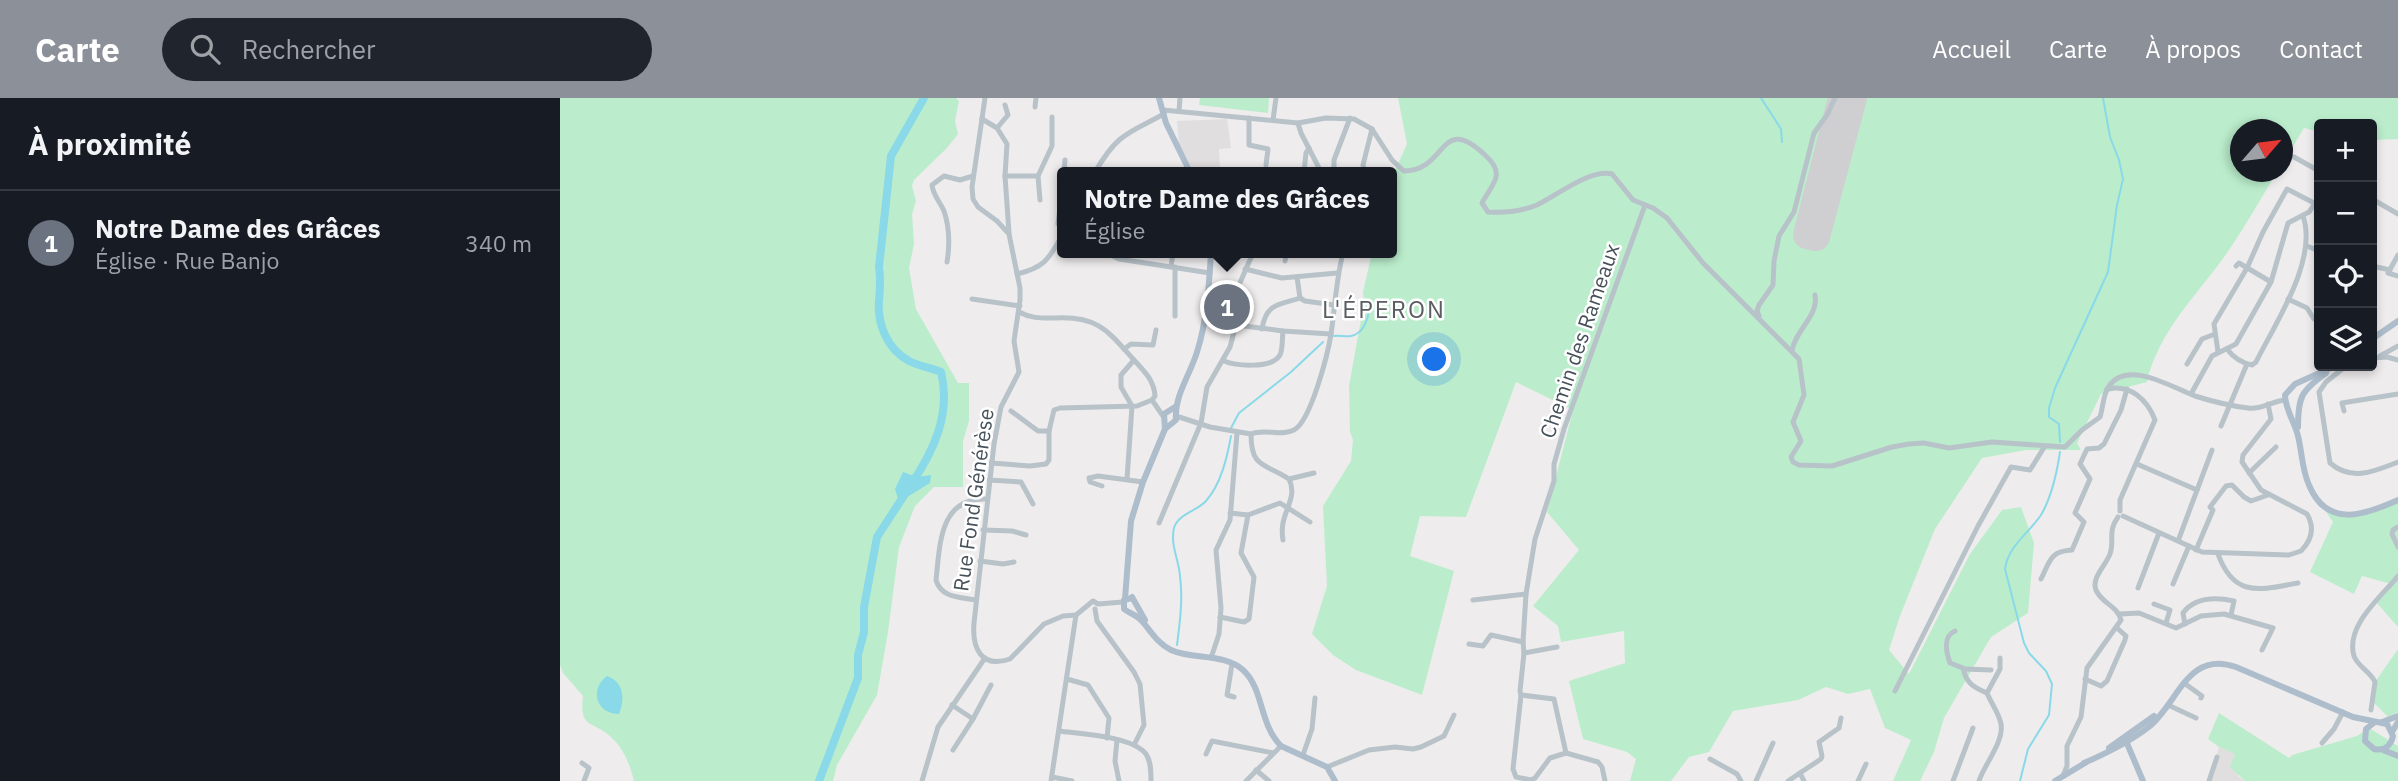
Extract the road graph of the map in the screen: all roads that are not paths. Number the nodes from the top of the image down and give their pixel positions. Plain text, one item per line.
1 (985, 98) edge
2 (1036, 98) edge
3 (1159, 98) edge
4 (1181, 98) edge
5 (1276, 98) edge
6 (1835, 98) edge
7 (1005, 105) dead end
8 (1035, 107) dead end
9 (1179, 111) junction
10 (1164, 112) junction
11 (1052, 117) dead end
12 (1249, 118) junction
13 (1350, 118) junction
14 (982, 119) junction
15 (1273, 120) junction
16 (1298, 123) junction
17 (997, 128) junction
18 (1372, 129) junction
19 (1310, 148) junction
20 (2294, 157) dead end
21 (1065, 160) dead end
22 (1266, 165) dead end
23 (1064, 167) edge
24 (1098, 167) edge
25 (1188, 167) edge
26 (1305, 167) edge
27 (1319, 167) edge
28 (1335, 167) edge
29 (1364, 167) edge
30 (2314, 168) edge
31 (973, 176) junction
32 (1005, 176) junction
33 (1038, 176) junction
34 (2314, 199) edge
35 (1040, 200) dead end
36 (2377, 202) edge
37 (1645, 205) junction
38 (2314, 207) edge
39 (2398, 214) edge
40 (2303, 216) junction
41 (1009, 234) junction
42 (1057, 244) edge
43 (2307, 246) junction
44 (2314, 249) edge
45 (2398, 255) edge
46 (1117, 258) edge
47 (1173, 258) edge
48 (1212, 258) edge
49 (1250, 258) edge
50 (1285, 258) edge
51 (1342, 258) edge
52 (1284, 261) dead end
53 (947, 262) dead end
54 (2236, 266) dead end
55 (2377, 266) edge
56 (1173, 267) junction
57 (2247, 268) junction
58 (1245, 269) junction
59 (2390, 270) junction
60 (1210, 273) junction
61 (1338, 273) junction
62 (1017, 274) junction
63 (2398, 276) edge
64 (1297, 277) junction
65 (2272, 282) junction
66 (1815, 295) dead end
67 (1300, 298) junction
68 (972, 299) dead end
69 (2288, 299) junction
70 (1334, 305) junction
71 (1019, 309) junction
72 (1175, 316) dead end
73 (2314, 319) edge
74 (1760, 320) junction
75 (2398, 321) edge
76 (1236, 325) junction
77 (1262, 329) junction
78 (1156, 330) dead end
79 (1283, 331) junction
80 (1331, 334) junction
81 (2215, 334) junction
82 (2377, 336) edge
83 (2398, 346) edge
84 (1124, 349) junction
85 (2227, 349) junction
86 (1792, 351) junction
87 (2218, 352) junction
88 (2380, 356) junction
89 (2377, 357) edge
90 (1134, 360) junction
91 (2398, 360) edge
92 (1224, 361) junction
93 (2186, 364) dead end
94 (2247, 364) junction
95 (2323, 371) edge
96 (2329, 371) edge
97 (2340, 371) edge
98 (2302, 380) junction
99 (2106, 389) junction
100 (2127, 389) junction
101 (2303, 392) junction
102 (2191, 394) junction
103 (2398, 394) edge
104 (1152, 400) junction
105 (2286, 401) junction
106 (2230, 404) junction
107 (2268, 404) junction
108 (2298, 405) junction
109 (1132, 406) junction
110 (1011, 411) dead end
111 (2344, 411) dead end
112 (1170, 417) junction
113 (1201, 423) junction
114 (2221, 426) dead end
115 (1049, 431) junction
116 (1237, 433) junction
117 (1251, 434) junction
118 (2298, 436) junction
119 (2045, 446) junction
120 (2276, 447) dead end
121 (2212, 450) dead end
122 (2398, 462) edge
123 (991, 463) junction
124 (2137, 464) junction
125 (1314, 472) dead end
126 (2249, 473) junction
127 (1127, 479) junction
128 (1289, 479) junction
129 (989, 480) junction
130 (1143, 482) junction
131 (1102, 486) dead end
132 (2197, 490) junction
133 (2268, 495) junction
134 (987, 499) junction
135 (2398, 500) edge
136 (1033, 504) dead end
137 (1288, 507) junction
138 (1230, 513) junction
139 (1248, 515) junction
140 (2120, 515) junction
141 (1310, 522) dead end
142 (1159, 523) dead end
143 (2398, 527) edge
144 (984, 530) junction
145 (2159, 533) junction
146 (1027, 535) dead end
147 (1283, 540) dead end
148 (2178, 541) junction
149 (2189, 547) junction
150 (2398, 547) edge
151 (2196, 550) junction
152 (2218, 554) junction
153 (980, 561) junction
154 (1014, 562) dead end
155 (2398, 576) edge
156 (2040, 579) dead end
157 (2298, 583) dead end
158 (2173, 584) dead end
159 (2138, 588) dead end
160 (1525, 594) junction
161 (976, 600) junction
162 (1473, 600) dead end
163 (1126, 602) junction
164 (2154, 604) dead end
165 (1094, 606) junction
166 (1134, 610) junction
167 (2120, 614) junction
168 (1076, 615) junction
169 (2231, 615) junction
170 (1220, 617) junction
171 (2166, 623) junction
172 (2185, 624) junction
173 (2117, 628) junction
174 (1955, 631) dead end
175 (1522, 642) junction
176 (1469, 644) dead end
177 (1557, 647) dead end
178 (2262, 650) dead end
179 (1524, 653) junction
180 (985, 658) junction
181 (2000, 658) dead end
182 (1211, 659) junction
183 (1232, 664) junction
184 (1964, 669) junction
185 (1991, 670) dead end
186 (2085, 679) junction
187 (1067, 680) junction
188 (2185, 683) junction
189 (991, 685) dead end
190 (1895, 691) dead end
191 (1987, 693) junction
192 (1521, 695) junction
193 (1234, 697) dead end
194 (1315, 698) dead end
195 (2201, 698) dead end
196 (952, 705) junction
197 (2167, 705) junction
198 (2371, 710) dead end
199 (2343, 712) junction
200 (1454, 715) dead end
201 (2398, 716) edge
202 (2353, 717) junction
203 (1841, 718) dead end
204 (2196, 718) dead end
205 (973, 719) junction
206 (2379, 722) junction
207 (2398, 722) edge
208 (1973, 729) dead end
209 (1059, 731) junction
210 (2392, 732) junction
211 (2364, 733) junction
212 (1107, 738) junction
213 (1117, 740) junction
214 (2392, 741) junction
215 (1773, 743) dead end
216 (2126, 743) junction
217 (2322, 743) dead end
218 (1134, 745) junction
219 (1281, 746) junction
220 (953, 750) dead end
221 (2382, 750) junction
222 (1273, 753) junction
223 (1566, 753) junction
224 (1206, 754) dead end
225 (2398, 754) edge
226 (1303, 755) junction
227 (2066, 756) junction
228 (2217, 757) dead end
229 (1710, 760) dead end
230 (582, 763) dead end
231 (2084, 763) junction
232 (1866, 764) dead end
233 (1327, 767) junction
234 (2076, 768) junction
235 (1256, 770) junction
236 (1800, 773) junction
237 (2063, 776) junction
238 (1051, 779) edge
239 (584, 781) edge
240 (922, 781) edge
241 (1072, 781) edge
242 (1119, 781) edge
243 (1152, 781) edge
244 (1246, 781) edge
245 (1269, 781) edge
246 (1335, 781) edge
247 (1605, 781) edge
248 (1741, 781) edge
249 (1756, 781) edge
250 (1788, 781) edge
251 (1804, 781) edge
252 (1858, 781) edge
253 (1953, 781) edge
254 (1979, 781) edge
255 (2055, 781) edge
256 (2143, 781) edge
257 (2209, 781) edge

1 - 14 street
2 - 8 street
3 - 10 main road
4 - 9 street
5 - 15 street
6 - 74 street
7 - 17 street
9 - 10 street
9 - 12 street
10 - 24 street
10 - 25 main road
11 - 33 street
12 - 15 street
12 - 22 street
13 - 16 street
13 - 18 street
13 - 28 street
14 - 17 street
14 - 31 street
15 - 16 street
16 - 19 street
17 - 32 street, Rue Fond Générèse
18 - 29 street
18 - 37 street
19 - 26 street
19 - 27 street
20 - 30 street
21 - 23 street
31 - 41 street
31 - 53 street
32 - 33 street
32 - 41 street, Rue Fond Générèse
33 - 35 street
34 - 57 street
36 - 39 street
37 - 74 street
37 - 160 street, Chemin des Rameaux
38 - 40 street
40 - 43 street
40 - 65 street
41 - 62 street, Rue Fond Générèse
42 - 62 street
43 - 44 street
43 - 69 street
45 - 59 street
46 - 56 street
47 - 56 street
48 - 60 main road
49 - 58 street
50 - 52 street
51 - 61 street
54 - 57 street
55 - 59 street
56 - 60 street
56 - 72 street
57 - 65 street
57 - 81 street
58 - 64 street
58 - 76 street
59 - 63 street
60 - 112 main road
61 - 64 street
61 - 70 street
62 - 71 street, Rue Fond Générèse
64 - 67 street
65 - 85 street
66 - 86 street
67 - 70 street
67 - 77 street
68 - 71 street
69 - 73 street
69 - 94 street
70 - 80 street
71 - 84 street
71 - 123 street, Rue Fond Générèse
74 - 86 street
75 - 82 main road
76 - 77 street
76 - 92 street
77 - 79 street
78 - 84 street
79 - 80 street
79 - 92 street
80 - 117 street
81 - 87 street
81 - 93 street
83 - 88 street
84 - 90 street
85 - 87 street
85 - 94 street
86 - 119 street
87 - 102 street
88 - 89 street
88 - 91 street
90 - 104 street
90 - 109 street
92 - 113 street
94 - 106 street
95 - 98 main road
96 - 101 main road
97 - 122 street
98 - 101 main road
98 - 105 main road
99 - 100 street
99 - 102 street
99 - 119 street
100 - 124 street
100 - 156 street
101 - 108 main road
102 - 106 street
103 - 111 street
104 - 109 street
104 - 112 street
105 - 107 street
105 - 108 main road
105 - 118 main road
106 - 107 street
106 - 114 street
107 - 126 street
108 - 118 main road
109 - 115 street
109 - 127 street
110 - 115 street
112 - 113 street
112 - 130 main road
113 - 116 street
113 - 142 street
115 - 123 street
116 - 117 street
116 - 138 street
117 - 128 street
118 - 135 main road
119 - 190 street
120 - 126 street
121 - 132 street
123 - 129 street, Rue Fond Générèse
124 - 132 street
124 - 140 street
125 - 128 street
126 - 133 street
127 - 130 street
127 - 131 street
128 - 137 street
129 - 134 street, Rue Fond Générèse
129 - 136 street
130 - 163 main road
132 - 148 street
133 - 151 street
133 - 152 street
134 - 144 street, Rue Fond Générèse
134 - 161 street
137 - 139 street
137 - 141 street
137 - 147 street
138 - 139 street
138 - 170 street
139 - 170 street
140 - 145 street
140 - 167 street
143 - 150 street
144 - 146 street
144 - 153 street, Rue Fond Générèse
145 - 148 street
145 - 159 street
148 - 149 street
149 - 151 street
149 - 158 street
151 - 152 street
152 - 157 street
153 - 154 street
153 - 161 street, Rue Fond Générèse
155 - 198 street
160 - 162 street
160 - 175 street, Chemin des Rameaux
161 - 180 street, Rue Fond Générèse
163 - 165 street
163 - 166 main road
163 - 166 main road
164 - 171 street
165 - 168 street
165 - 218 street
166 - 182 main road
167 - 171 street
167 - 173 street
168 - 180 street
168 - 187 street
169 - 172 street
169 - 172 street
169 - 178 street
170 - 182 street
171 - 172 street
173 - 186 street
173 - 186 street
174 - 184 street
175 - 176 street
175 - 179 street, Chemin des Rameaux
177 - 179 street
179 - 192 street, Chemin des Rameaux
180 - 196 street
181 - 191 street
182 - 183 main road
183 - 193 street
183 - 219 main road
184 - 185 street
184 - 191 street
186 - 227 street
187 - 209 street
187 - 212 street
188 - 195 street
188 - 197 main road
188 - 199 main road
189 - 205 street
191 - 254 street
192 - 223 street
192 - 223 street, Chemin des Rameaux
194 - 226 street
196 - 205 street
196 - 240 street
197 - 204 street
197 - 216 main road
197 - 231 main road
199 - 202 main road
199 - 217 street
200 - 233 street
201 - 206 main road
202 - 206 main road
202 - 211 main road
203 - 236 street
205 - 220 street
206 - 210 main road
206 - 211 main road
207 - 210 main road
208 - 253 street
209 - 212 street
209 - 238 street
210 - 214 main road
211 - 221 main road
212 - 213 street
213 - 218 street
213 - 242 street
214 - 221 main road
214 - 225 main road
215 - 249 street
216 - 231 main road
216 - 256 main road
218 - 243 street
219 - 222 street
219 - 226 main road
221 - 225 main road
222 - 224 street
222 - 235 street
223 - 247 street
226 - 233 main road
227 - 234 street
227 - 237 street
228 - 257 street
229 - 248 street
230 - 239 street
231 - 234 main road
232 - 252 street
233 - 246 main road
234 - 237 main road
235 - 244 street
235 - 245 street
236 - 250 street
236 - 251 street
237 - 255 main road
238 - 241 street

